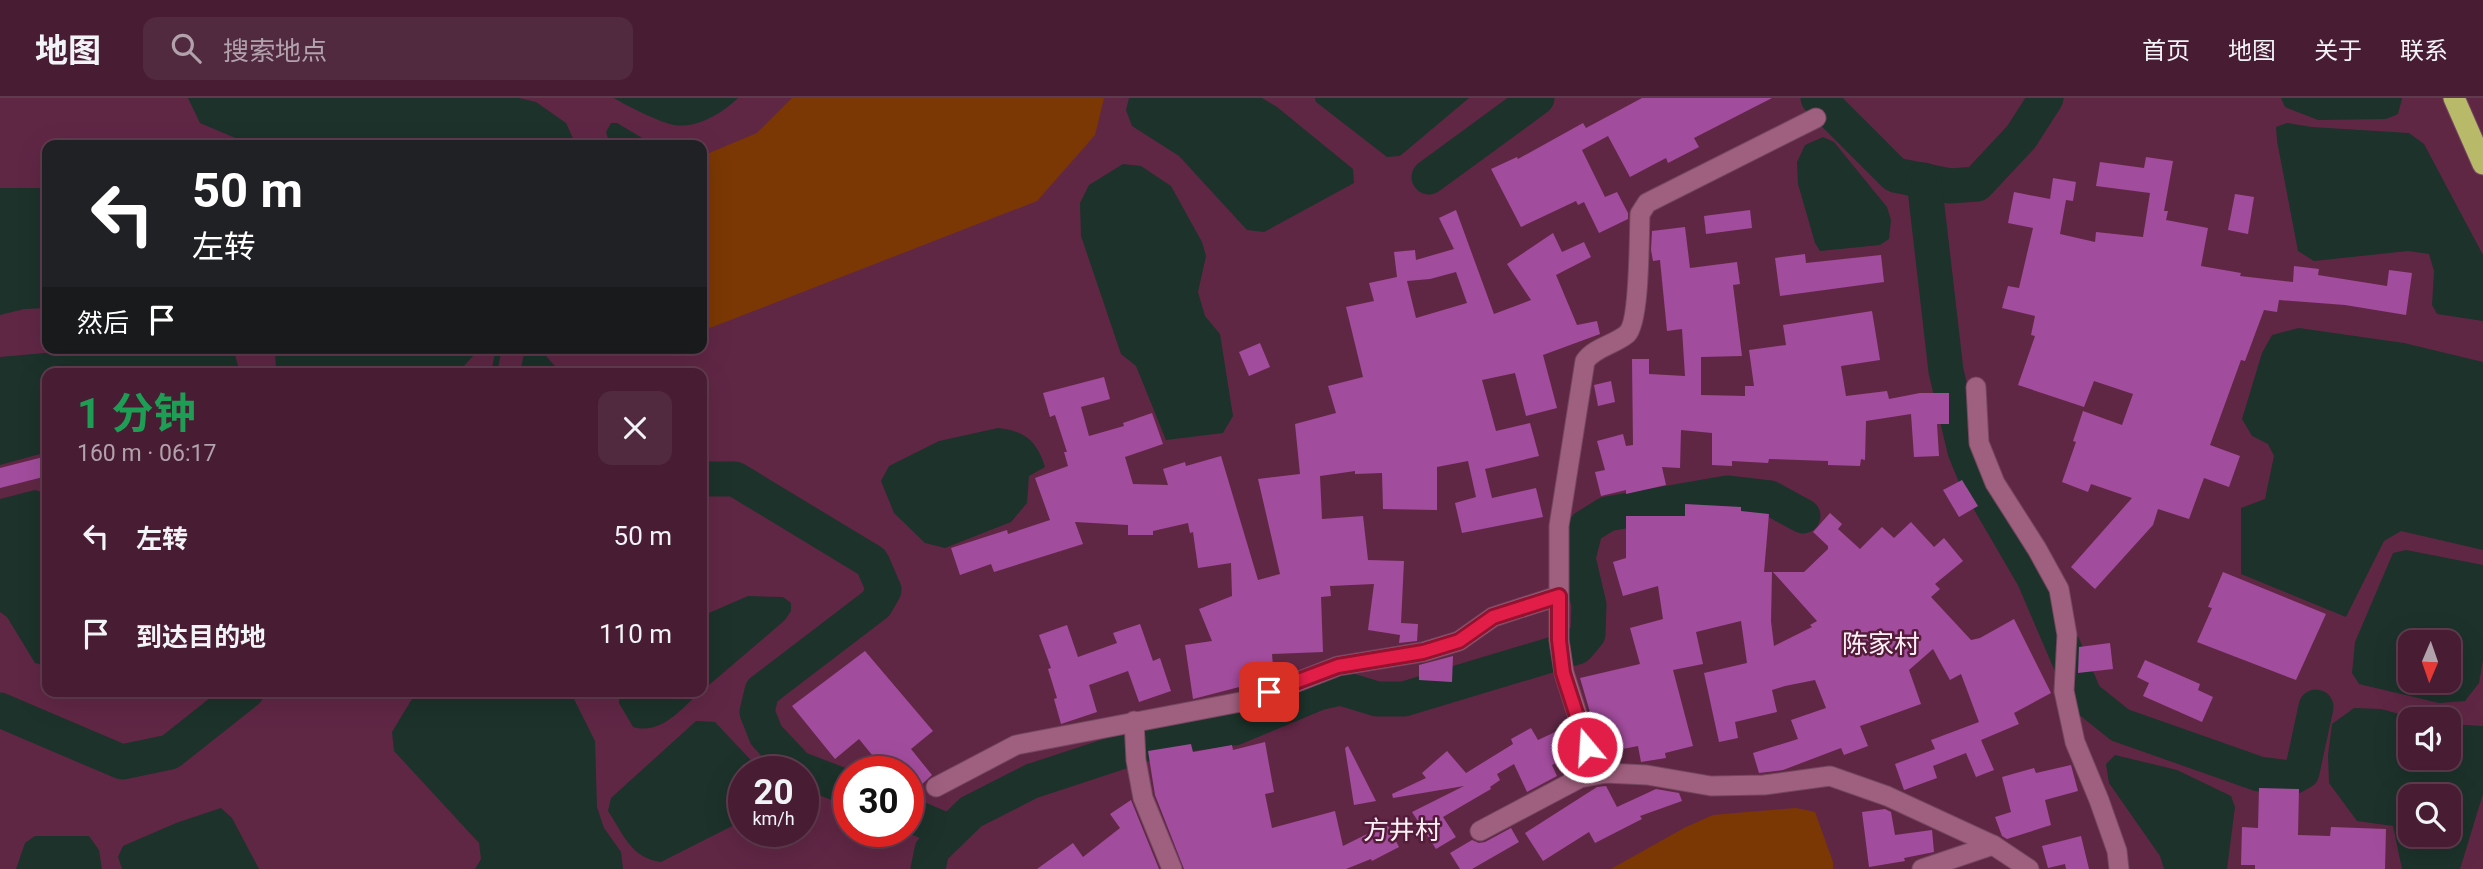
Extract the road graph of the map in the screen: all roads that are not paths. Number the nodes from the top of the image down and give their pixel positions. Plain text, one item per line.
1 (2454, 98) edge
2 (1816, 118) dead end
3 (2483, 164) edge
4 (1976, 387) dead end
5 (1559, 596) junction
6 (1134, 727) junction
7 (1606, 773) junction
8 (936, 787) dead end
9 (1480, 831) dead end
10 (1993, 845) junction
11 (1172, 869) edge
12 (1922, 869) edge
13 (2029, 869) edge
14 (2119, 869) edge

1 - 3 highway
2 - 5 street
4 - 14 street
5 - 6 street
5 - 7 street
6 - 8 street
6 - 11 street
7 - 9 street
7 - 10 street
10 - 12 street
10 - 13 street

